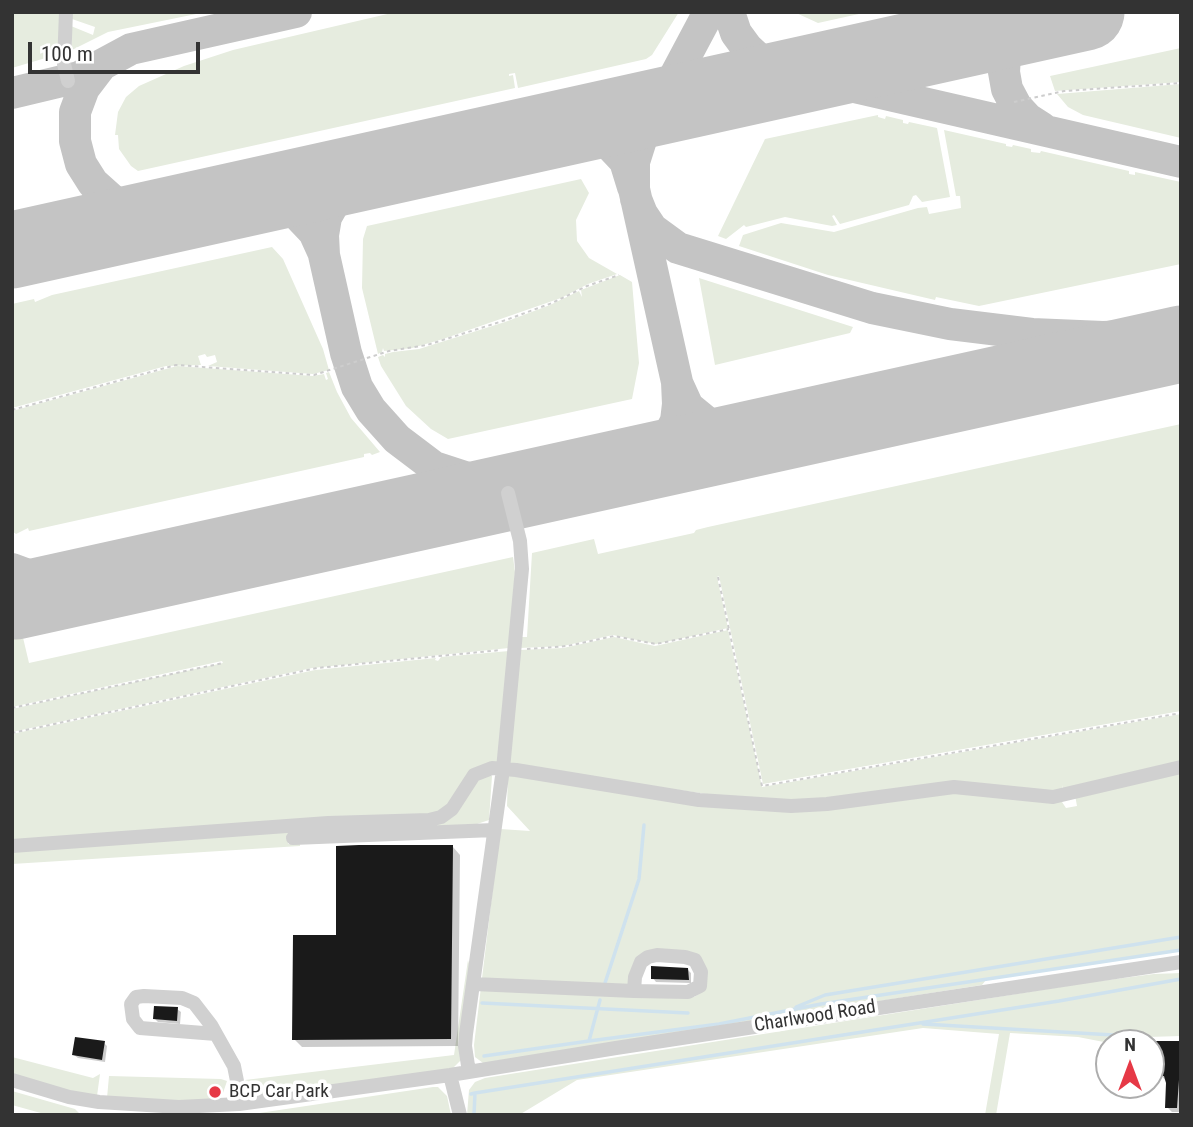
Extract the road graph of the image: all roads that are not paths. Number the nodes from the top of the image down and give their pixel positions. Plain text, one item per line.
1 (66, 12) edge
2 (68, 80) dead end
3 (508, 494) dead end
4 (1181, 767) edge
5 (503, 769) junction
6 (494, 830) junction
7 (293, 838) dead end
8 (12, 846) edge
9 (1181, 962) edge
10 (474, 984) junction
11 (634, 990) junction
12 (216, 1034) junction
13 (469, 1072) junction
14 (450, 1076) junction
15 (12, 1080) edge
16 (239, 1104) junction
17 (460, 1115) edge

1 - 2 street
3 - 5 street
4 - 5 street
5 - 6 street
5 - 8 street
6 - 7 street
6 - 10 street
9 - 13 street, Charlwood Road
10 - 11 street
10 - 13 street
11 - 11 street
12 - 12 street
12 - 16 street
13 - 14 street, Charlwood Road
14 - 16 street, Charlwood Road
14 - 17 street
15 - 16 street, Charlwood Road

